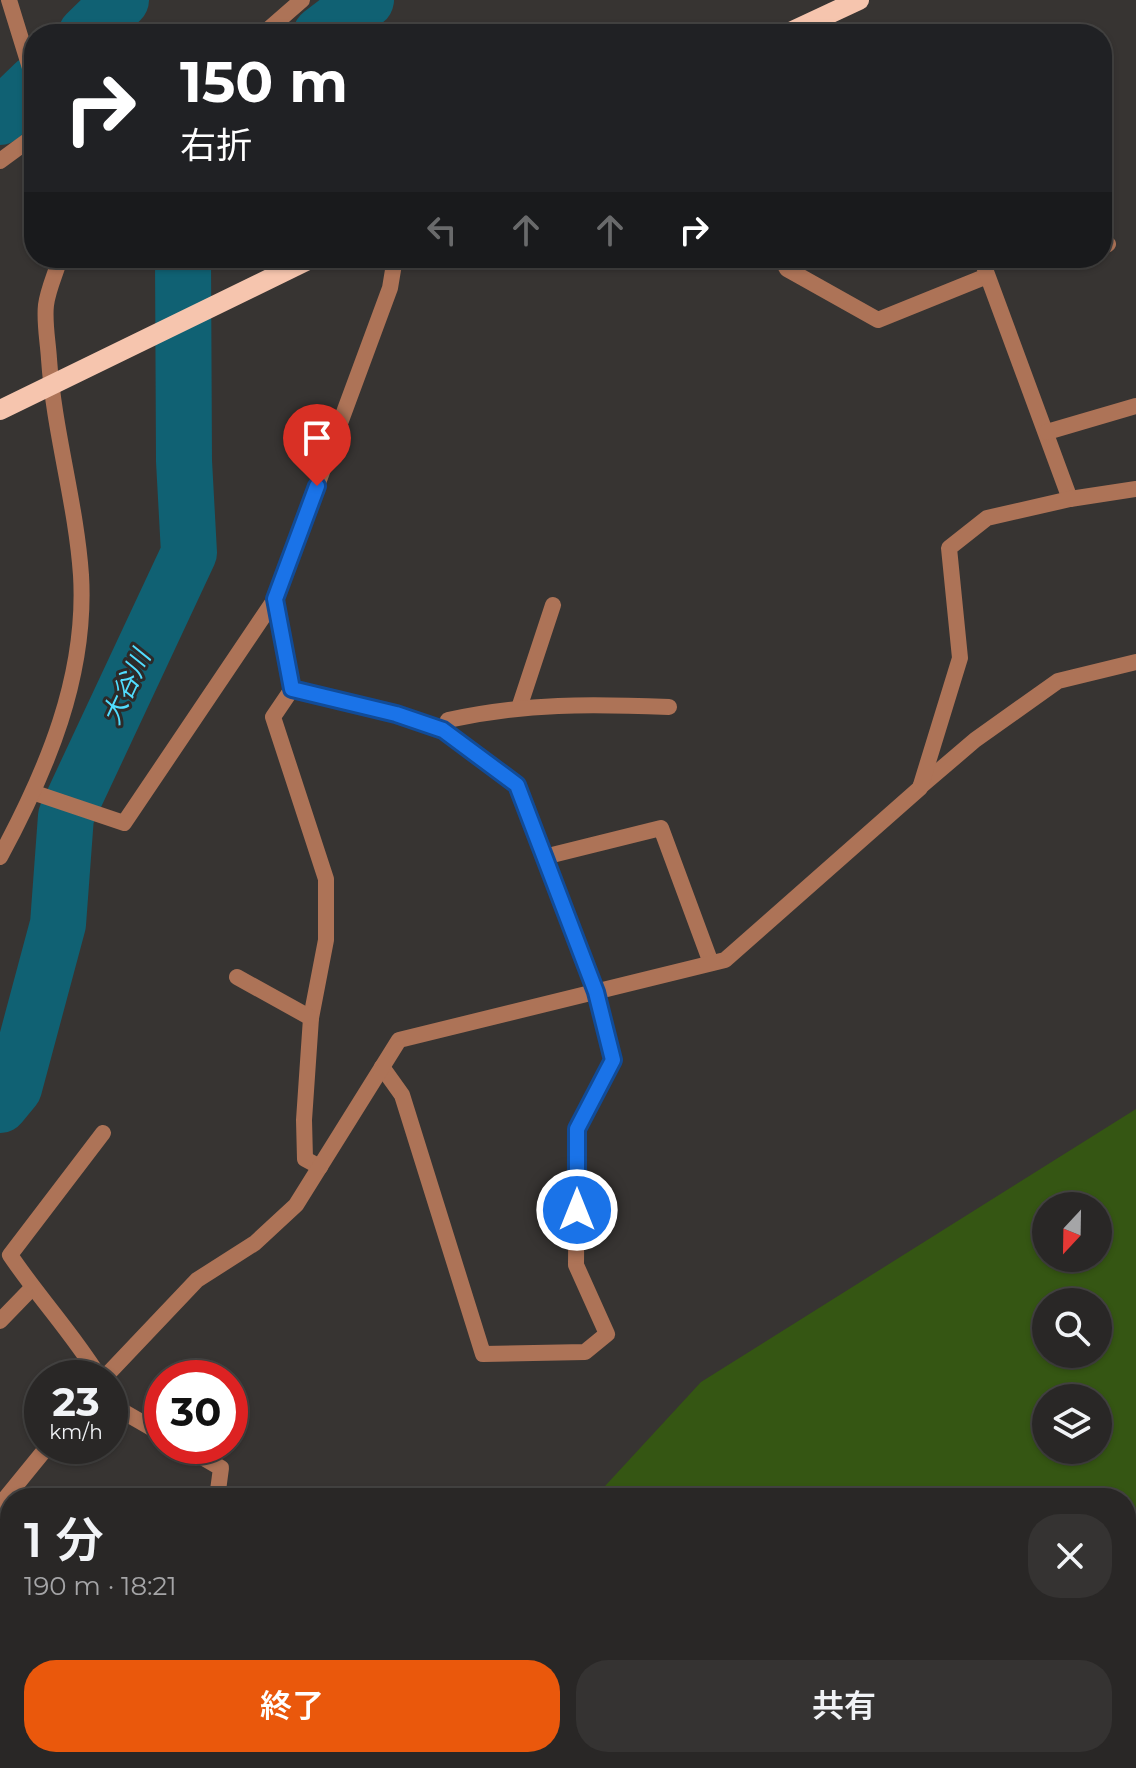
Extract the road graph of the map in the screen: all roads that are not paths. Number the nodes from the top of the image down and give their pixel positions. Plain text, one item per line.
1 (9, 0) edge
2 (302, 0) edge
3 (859, 0) edge
4 (274, 24) edge
5 (807, 24) edge
6 (24, 57) edge
7 (24, 143) edge
8 (0, 161) edge
9 (57, 268) edge
10 (291, 268) edge
11 (393, 268) edge
12 (786, 268) edge
13 (984, 268) edge
14 (987, 276) junction
15 (51, 385) junction
16 (1136, 406) edge
17 (0, 410) edge
18 (1047, 432) junction
19 (1136, 489) edge
20 (1070, 499) junction
21 (275, 599) junction
22 (553, 605) dead end
23 (1136, 662) edge
24 (292, 689) junction
25 (669, 707) dead end
26 (519, 708) junction
27 (443, 730) junction
28 (920, 788) junction
29 (35, 793) junction
30 (0, 857) edge
31 (544, 857) junction
32 (711, 963) junction
33 (237, 977) dead end
34 (596, 992) junction
35 (311, 1018) junction
36 (382, 1067) junction
37 (103, 1133) dead end
38 (320, 1167) junction
39 (32, 1288) junction
40 (0, 1321) edge
41 (90, 1360) edge
42 (119, 1360) edge
43 (33, 1464) edge
44 (214, 1464) edge
45 (14, 1488) edge
46 (218, 1488) edge

1 - 6 street
2 - 4 street
3 - 5 main road
7 - 8 street
9 - 15 street
10 - 15 main road
11 - 21 street
12 - 14 street
13 - 14 street
14 - 18 street
15 - 17 main road
15 - 29 street
16 - 18 street
18 - 20 street
19 - 20 street
20 - 28 street
21 - 24 street
21 - 29 street
22 - 26 street
23 - 28 street
24 - 27 street
24 - 35 street
25 - 26 street
26 - 27 street
27 - 31 street
28 - 32 street
29 - 30 street
31 - 32 street
31 - 34 street
32 - 34 street
33 - 35 street
34 - 36 street
34 - 36 street
35 - 38 street
36 - 38 street
37 - 39 street
38 - 42 street
39 - 40 street
39 - 41 street
43 - 45 street
44 - 46 street

